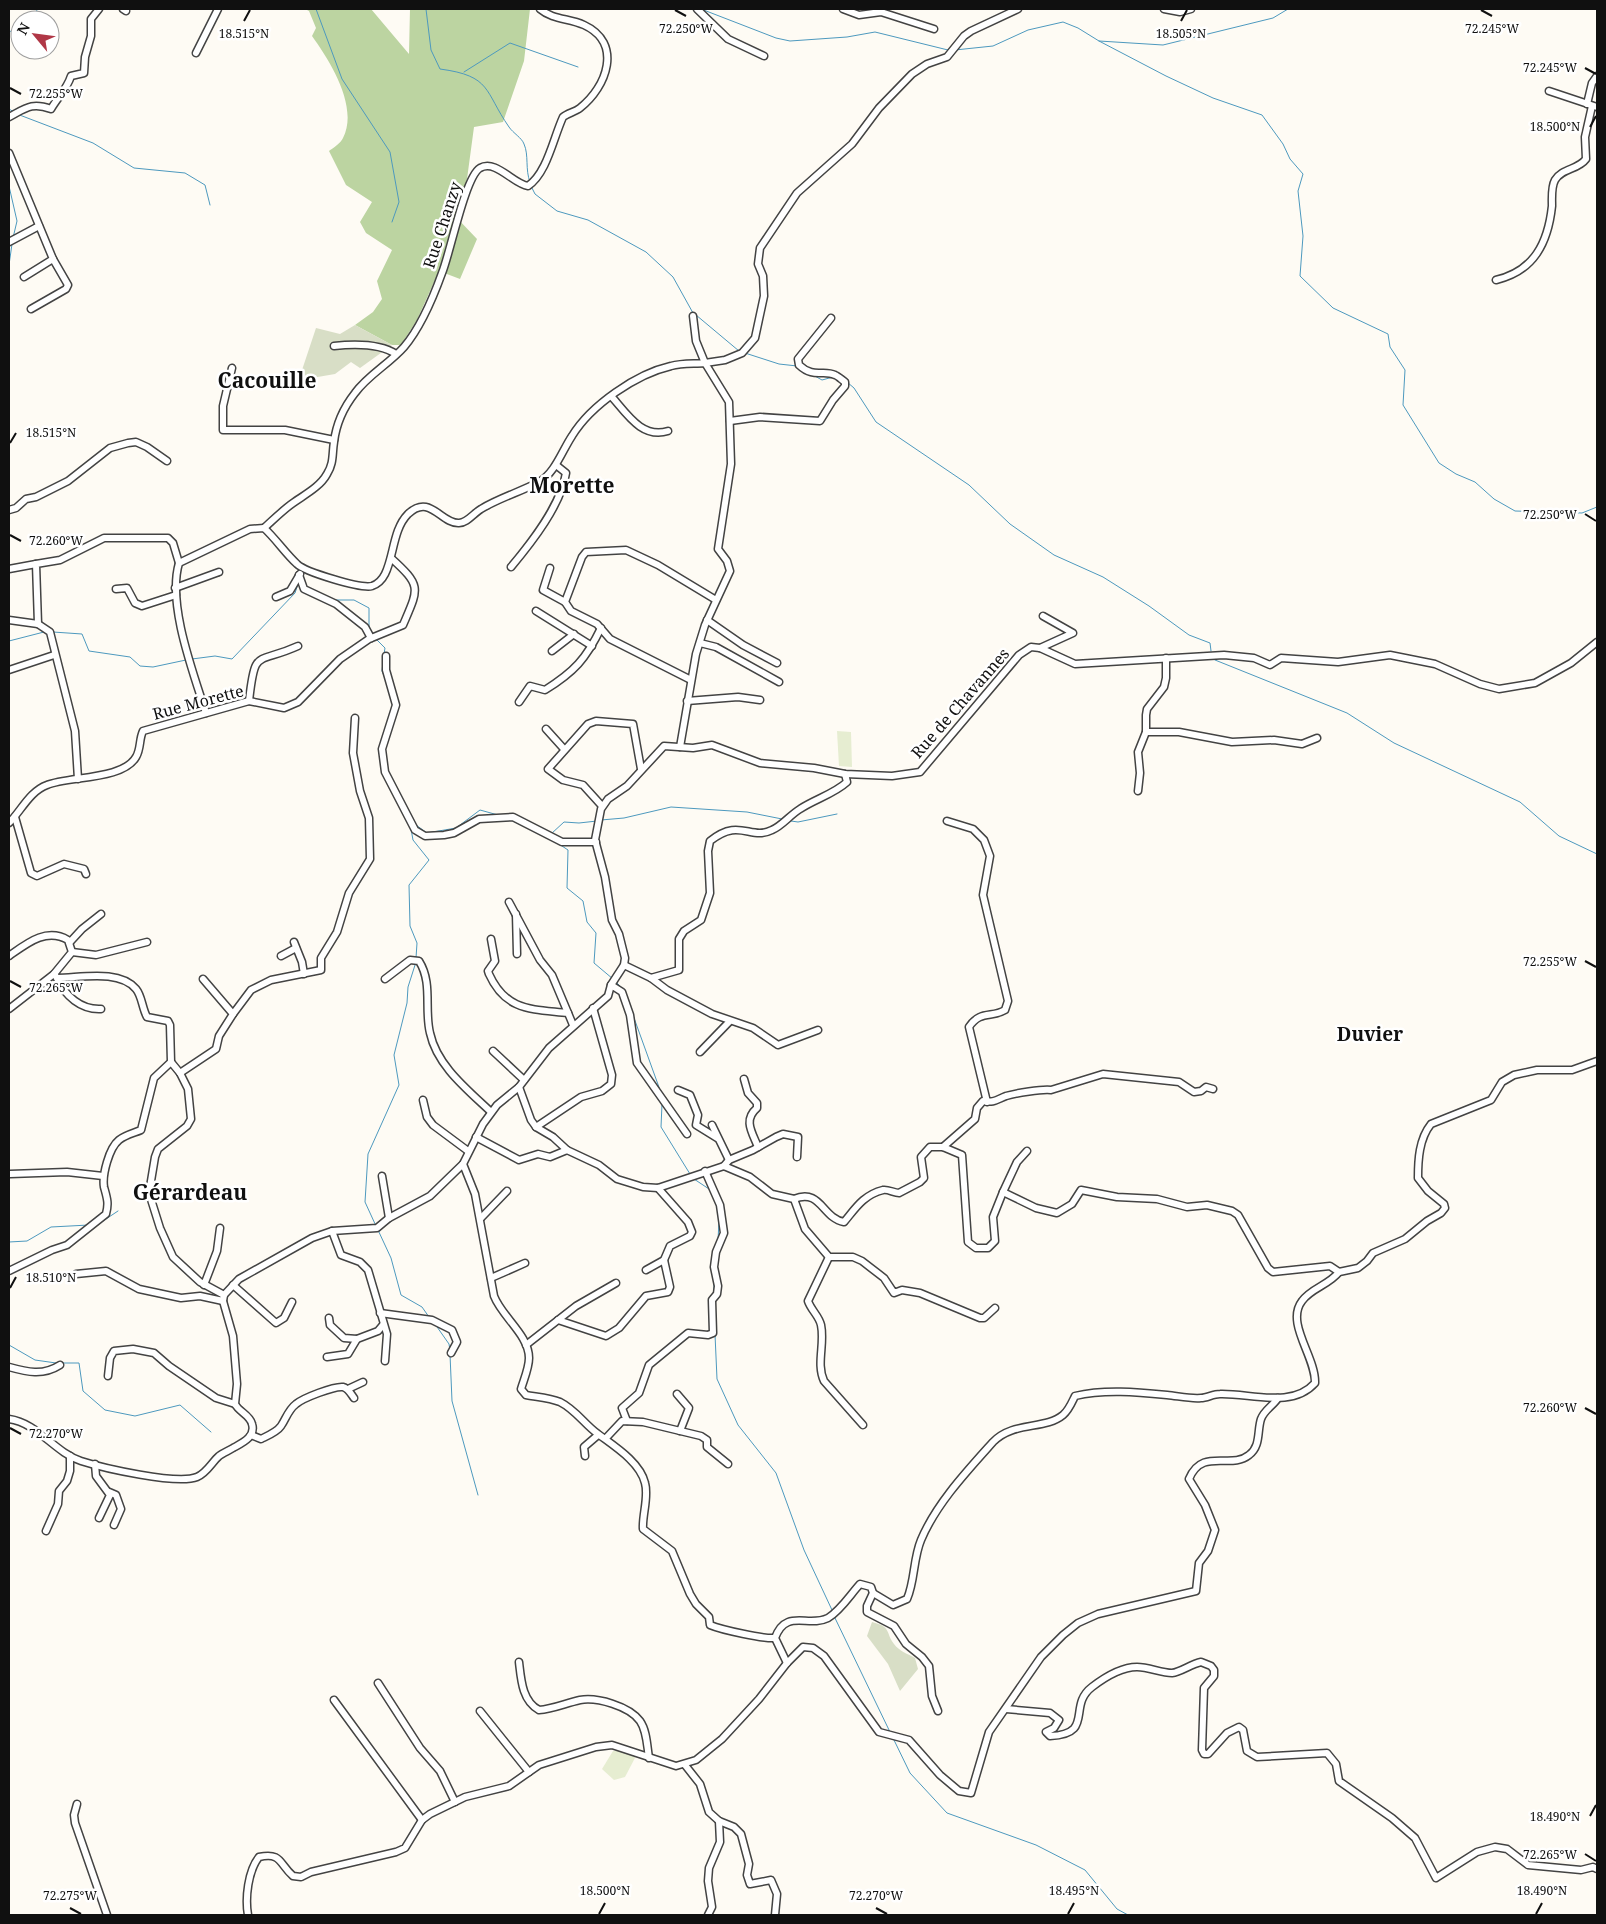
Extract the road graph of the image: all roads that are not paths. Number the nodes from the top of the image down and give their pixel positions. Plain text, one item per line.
1 (99, 9) edge
2 (218, 9) edge
3 (540, 9) edge
4 (697, 9) edge
5 (842, 9) edge
6 (1018, 9) edge
7 (1164, 9) edge
8 (1192, 9) edge
9 (934, 29) dead end
10 (196, 53) dead end
11 (764, 56) dead end
12 (1597, 76) edge
13 (1549, 91) dead end
14 (1592, 106) edge
15 (9, 117) edge
16 (9, 153) edge
17 (39, 226) junction
18 (9, 242) edge
19 (53, 259) junction
20 (24, 278) dead end
21 (1496, 280) dead end
22 (31, 309) dead end
23 (693, 316) dead end
24 (831, 318) dead end
25 (334, 346) dead end
26 (396, 354) junction
27 (705, 363) junction
28 (232, 368) dead end
29 (612, 397) junction
30 (730, 421) junction
31 (668, 430) dead end
32 (334, 440) junction
33 (167, 461) dead end
34 (556, 465) junction
35 (9, 510) edge
36 (264, 528) junction
37 (390, 558) junction
38 (179, 562) junction
39 (36, 564) junction
40 (511, 566) dead end
41 (550, 568) dead end
42 (9, 569) edge
43 (219, 572) dead end
44 (301, 572) junction
45 (116, 589) dead end
46 (175, 592) junction
47 (276, 597) dead end
48 (716, 600) junction
49 (565, 602) junction
50 (536, 611) dead end
51 (1044, 616) dead end
52 (9, 620) edge
53 (707, 620) junction
54 (38, 624) junction
55 (601, 628) junction
56 (574, 634) junction
57 (371, 638) junction
58 (1597, 642) edge
59 (700, 643) junction
60 (298, 646) dead end
61 (592, 646) junction
62 (1040, 648) junction
63 (552, 651) dead end
64 (54, 655) junction
65 (386, 656) dead end
66 (1166, 658) junction
67 (778, 663) dead end
68 (9, 670) edge
69 (691, 680) junction
70 (779, 682) dead end
71 (760, 700) dead end
72 (249, 701) junction
73 (687, 701) junction
74 (519, 702) dead end
75 (206, 713) junction
76 (355, 718) dead end
77 (546, 729) dead end
78 (1146, 732) junction
79 (1317, 738) dead end
80 (680, 747) junction
81 (564, 748) junction
82 (641, 769) junction
83 (845, 774) junction
84 (78, 779) junction
85 (1138, 791) dead end
86 (602, 808) junction
87 (14, 817) junction
88 (947, 821) dead end
89 (9, 822) edge
90 (596, 842) junction
91 (86, 874) dead end
92 (509, 902) dead end
93 (101, 914) dead end
94 (516, 914) junction
95 (491, 940) dead end
96 (70, 942) junction
97 (147, 942) dead end
98 (72, 952) junction
99 (516, 954) dead end
100 (9, 956) edge
101 (281, 956) dead end
102 (624, 965) junction
103 (304, 974) junction
104 (56, 976) junction
105 (651, 978) junction
106 (203, 979) dead end
107 (385, 980) dead end
108 (612, 984) junction
109 (593, 1008) junction
110 (9, 1009) edge
111 (101, 1009) dead end
112 (568, 1013) junction
113 (233, 1014) junction
114 (729, 1022) junction
115 (573, 1025) junction
116 (818, 1030) dead end
117 (493, 1051) dead end
118 (700, 1052) dead end
119 (1597, 1061) edge
120 (171, 1062) junction
121 (180, 1073) junction
122 (744, 1079) dead end
123 (524, 1080) junction
124 (519, 1087) junction
125 (1213, 1089) dead end
126 (678, 1090) dead end
127 (423, 1100) dead end
128 (987, 1102) junction
129 (491, 1112) junction
130 (712, 1125) dead end
131 (536, 1127) junction
132 (688, 1134) dead end
133 (476, 1138) junction
134 (717, 1138) junction
135 (758, 1147) junction
136 (943, 1147) junction
137 (468, 1150) junction
138 (567, 1150) junction
139 (1027, 1151) dead end
140 (797, 1157) dead end
141 (726, 1163) junction
142 (463, 1164) junction
143 (702, 1172) junction
144 (10, 1174) edge
145 (103, 1176) junction
146 (382, 1176) dead end
147 (658, 1188) junction
148 (507, 1191) dead end
149 (1003, 1192) junction
150 (794, 1199) junction
151 (389, 1218) junction
152 (480, 1218) junction
153 (220, 1228) dead end
154 (332, 1231) junction
155 (829, 1257) junction
156 (664, 1260) junction
157 (525, 1263) dead end
158 (646, 1270) dead end
159 (9, 1271) edge
160 (1338, 1272) junction
161 (76, 1274) dead end
162 (491, 1278) junction
163 (616, 1283) dead end
164 (204, 1285) junction
165 (233, 1285) junction
166 (224, 1298) junction
167 (292, 1302) dead end
168 (995, 1308) dead end
169 (380, 1313) junction
170 (330, 1318) dead end
171 (558, 1320) junction
172 (383, 1325) junction
173 (357, 1339) junction
174 (526, 1345) junction
175 (450, 1353) dead end
176 (327, 1357) dead end
177 (385, 1361) dead end
178 (60, 1366) dead end
179 (9, 1367) edge
180 (108, 1376) dead end
181 (363, 1382) dead end
182 (348, 1389) junction
183 (677, 1394) dead end
184 (354, 1398) dead end
185 (1278, 1398) junction
186 (235, 1404) junction
187 (9, 1419) edge
188 (627, 1421) junction
189 (863, 1425) dead end
190 (680, 1431) junction
191 (251, 1435) junction
192 (598, 1435) junction
193 (606, 1438) junction
194 (70, 1456) junction
195 (585, 1456) dead end
196 (95, 1464) junction
197 (728, 1464) dead end
198 (109, 1492) junction
199 (99, 1518) dead end
200 (114, 1526) dead end
201 (46, 1531) dead end
202 (873, 1593) junction
203 (775, 1638) junction
204 (520, 1662) dead end
205 (787, 1663) junction
206 (378, 1683) dead end
207 (334, 1700) dead end
208 (1006, 1709) junction
209 (480, 1711) dead end
210 (938, 1712) dead end
211 (649, 1758) junction
212 (684, 1765) junction
213 (529, 1772) junction
214 (455, 1802) junction
215 (77, 1804) dead end
216 (422, 1820) junction
217 (719, 1821) junction
218 (1597, 1869) edge
219 (108, 1915) edge
220 (248, 1915) edge
221 (708, 1915) edge
222 (775, 1915) edge

1 - 15 street
2 - 10 street
3 - 26 street, Rue Chanzy
4 - 11 street
5 - 9 street
6 - 27 street
7 - 8 street
12 - 14 street
13 - 14 street
14 - 21 street
16 - 17 street
17 - 18 street
17 - 19 street
19 - 20 street
19 - 22 street
23 - 27 street
24 - 30 street
25 - 26 street
26 - 32 street, Rue Chanzy
27 - 29 street
27 - 30 street
28 - 32 street
29 - 31 street
29 - 34 street
30 - 48 street
32 - 36 street, Rue Chanzy
33 - 35 street
34 - 37 street
34 - 40 street
36 - 38 street
36 - 44 street
37 - 44 street
37 - 57 street, Rue Morette
38 - 39 street
38 - 46 street
39 - 42 street
39 - 54 street
41 - 49 street
43 - 46 street
44 - 47 street
44 - 57 street
45 - 46 street
46 - 75 street
48 - 49 street
48 - 53 street
49 - 55 street
50 - 56 street
51 - 62 street, Rue de Chavannes
52 - 54 street
53 - 59 street
53 - 67 street
54 - 64 street
55 - 61 street
55 - 69 street
56 - 61 street
56 - 63 street
57 - 72 street, Rue Morette
58 - 66 street
59 - 69 street
59 - 70 street
60 - 72 street
61 - 74 street
62 - 66 street
62 - 83 street, Rue de Chavannes
64 - 68 street
64 - 84 street
65 - 90 street
66 - 78 street
69 - 73 street
71 - 73 street
72 - 75 street, Rue Morette
73 - 80 street
75 - 84 street, Rue Morette
76 - 103 street
77 - 81 street
78 - 79 street
78 - 85 street
80 - 82 street, Rue de Chavannes
80 - 83 street, Rue de Chavannes
81 - 82 street
81 - 86 street
82 - 86 street, Rue de Chavannes
83 - 105 street
84 - 87 street
86 - 90 street
87 - 89 street
87 - 91 street
88 - 128 street
90 - 102 street
92 - 94 street
93 - 96 street
94 - 99 street
94 - 112 street
95 - 112 street
96 - 98 street
96 - 100 street
97 - 98 street
98 - 104 street
101 - 103 street
102 - 105 street
102 - 108 street
103 - 113 street
104 - 110 street
104 - 111 street
104 - 120 street
105 - 114 street
106 - 113 street
107 - 129 street
108 - 109 street
108 - 132 street
109 - 115 street
109 - 131 street
112 - 115 street
113 - 121 street
114 - 116 street
114 - 118 street
115 - 123 street
117 - 123 street
119 - 160 street
120 - 121 street
120 - 145 street
121 - 164 street
122 - 135 street
123 - 124 street
124 - 129 street
124 - 131 street
125 - 128 street
126 - 134 street
127 - 137 street
128 - 136 street
129 - 133 street
130 - 134 street
131 - 138 street
133 - 137 street
133 - 138 street
134 - 141 street
135 - 140 street
135 - 141 street
136 - 149 street
136 - 150 street
137 - 142 street
138 - 147 street
139 - 149 street
141 - 143 street
141 - 150 street
142 - 151 street
142 - 152 street
143 - 147 street
143 - 188 street
144 - 145 street
145 - 159 street
146 - 151 street
147 - 156 street
148 - 152 street
149 - 160 street
150 - 155 street
151 - 154 street
152 - 162 street
153 - 164 street
154 - 165 street
154 - 169 street
155 - 168 street
155 - 189 street
156 - 158 street
156 - 171 street
157 - 162 street
160 - 185 street
161 - 166 street
162 - 174 street
163 - 171 street
164 - 166 street
165 - 166 street
165 - 167 street
166 - 186 street
169 - 172 street
169 - 175 street
170 - 173 street
171 - 174 street
172 - 173 street
172 - 177 street
173 - 176 street
174 - 192 street
178 - 179 street
180 - 186 street
181 - 182 street
182 - 184 street
182 - 191 street
183 - 190 street
185 - 202 street
185 - 208 street
186 - 191 street
187 - 194 street
188 - 190 street
188 - 193 street
190 - 197 street
191 - 196 street
192 - 193 street
192 - 195 street
193 - 203 street
194 - 196 street
194 - 201 street
196 - 198 street
198 - 199 street
198 - 200 street
202 - 203 street
202 - 210 street
203 - 205 street
204 - 211 street
205 - 208 street
205 - 212 street
206 - 214 street
207 - 216 street
208 - 218 street
209 - 213 street
211 - 212 street
211 - 213 street
212 - 217 street
213 - 214 street
214 - 216 street
215 - 219 street
216 - 220 street
217 - 221 street
217 - 222 street

